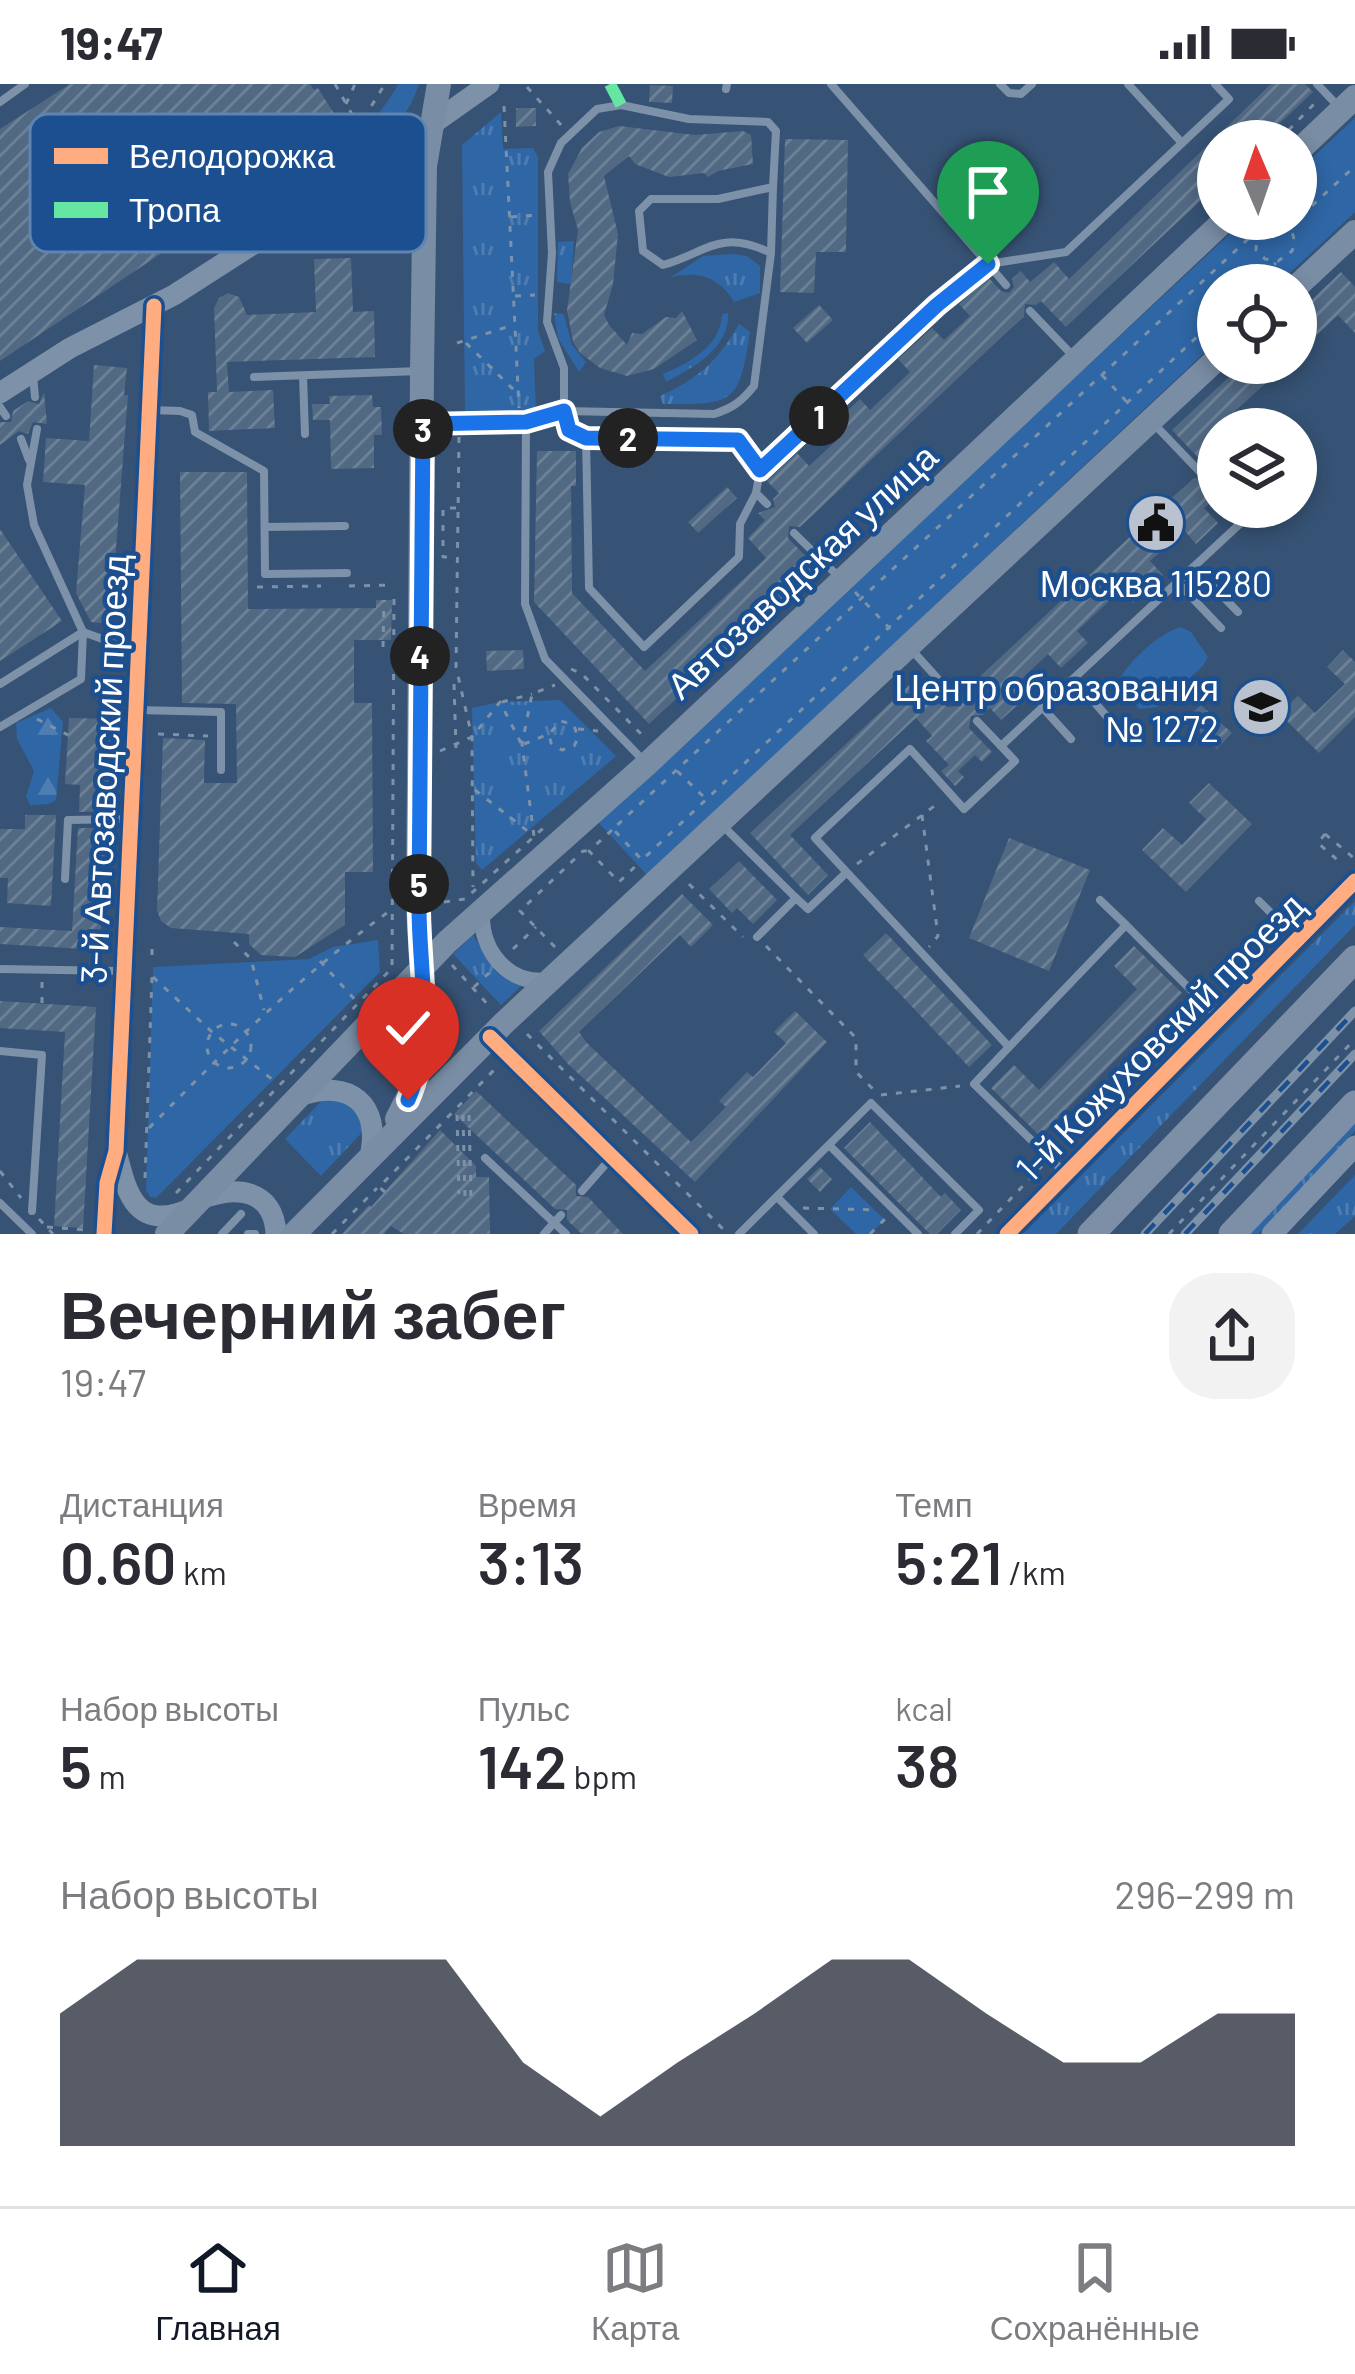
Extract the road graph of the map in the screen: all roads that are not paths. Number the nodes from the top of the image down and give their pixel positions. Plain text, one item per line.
1 (439, 84) edge
2 (489, 84) edge
3 (831, 84) edge
4 (1000, 84) edge
5 (1032, 84) edge
6 (1128, 84) edge
7 (1215, 84) edge
8 (1317, 84) edge
9 (22, 85) edge
10 (1341, 100) edge
11 (0, 102) edge
12 (430, 128) junction
13 (1317, 128) edge
14 (426, 131) edge
15 (1182, 142) junction
16 (426, 158) edge
17 (773, 187) junction
18 (1204, 240) edge
19 (1352, 241) edge
20 (238, 252) edge
21 (424, 252) edge
22 (771, 253) junction
23 (988, 264) junction
24 (1317, 269) edge
25 (1006, 285) dead end
26 (164, 300) junction
27 (1030, 311) dead end
28 (92, 336) junction
29 (152, 347) junction
30 (1081, 356) junction
31 (33, 371) junction
32 (422, 371) junction
33 (303, 376) junction
34 (254, 377) dead end
35 (1197, 377) edge
36 (0, 393) edge
37 (35, 397) dead end
38 (149, 410) junction
39 (564, 411) junction
40 (1150, 420) junction
41 (523, 422) junction
42 (423, 424) junction
43 (38, 429) dead end
44 (305, 434) dead end
45 (586, 438) junction
46 (21, 439) dead end
47 (30, 463) junction
48 (1197, 469) edge
49 (760, 470) junction
50 (756, 493) junction
51 (767, 504) dead end
52 (345, 526) dead end
53 (265, 527) junction
54 (1235, 528) edge
55 (794, 532) dead end
56 (1194, 567) junction
57 (347, 573) dead end
58 (1178, 583) junction
59 (851, 588) junction
60 (1238, 612) dead end
61 (1221, 628) dead end
62 (83, 632) junction
63 (904, 643) junction
64 (138, 646) junction
65 (1074, 679) junction
66 (0, 684) edge
67 (956, 699) dead end
68 (1042, 707) junction
69 (135, 710) junction
70 (1109, 719) dead end
71 (976, 721) dead end
72 (0, 727) edge
73 (1071, 739) dead end
74 (1000, 746) junction
75 (657, 763) junction
76 (221, 770) dead end
77 (719, 817) junction
78 (130, 819) junction
79 (846, 872) junction
80 (1350, 874) edge
81 (65, 878) dead end
82 (796, 898) junction
83 (478, 900) junction
84 (1100, 900) dead end
85 (1259, 901) dead end
86 (1126, 926) junction
87 (757, 937) road end
88 (1297, 939) junction
89 (1355, 959) edge
90 (421, 968) junction
91 (0, 969) edge
92 (123, 971) junction
93 (550, 980) junction
94 (1220, 1018) junction
95 (492, 1024) junction
96 (1009, 1047) junction
97 (0, 1052) edge
98 (289, 1090) junction
99 (1355, 1104) edge
100 (829, 1145) junction
101 (1355, 1146) edge
102 (116, 1151) junction
103 (373, 1154) junction
104 (613, 1156) junction
105 (485, 1158) dead end
106 (1066, 1174) junction
107 (582, 1191) dead end
108 (777, 1197) junction
109 (187, 1202) junction
110 (0, 1203) edge
111 (32, 1211) dead end
112 (242, 1214) dead end
113 (557, 1219) junction
114 (95, 1232) edge
115 (32, 1234) edge
116 (167, 1234) edge
117 (221, 1234) edge
118 (276, 1234) edge
119 (294, 1234) edge
120 (544, 1234) edge
121 (566, 1234) edge
122 (691, 1234) edge
123 (740, 1234) edge
124 (814, 1234) edge
125 (918, 1234) edge
126 (955, 1234) edge
127 (1006, 1234) edge
128 (1091, 1234) edge
129 (1232, 1234) edge
130 (1272, 1234) edge

1 - 12 main road
2 - 12 street
3 - 23 lane
4 - 5 lane
6 - 15 lane
7 - 15 lane
8 - 10 lane
9 - 11 lane
10 - 13 main road
12 - 14 street
12 - 16 main road
15 - 23 lane
17 - 22 lane
17 - 22 lane
17 - 39 lane
18 - 30 main road, Автозаводская улица
19 - 24 main road
20 - 26 street
21 - 32 main road
22 - 39 lane
23 - 25 lane
23 - 49 lane
26 - 28 street
26 - 29 street
27 - 30 lane
28 - 29 street
28 - 31 street
29 - 38 street, 3-й Автозаводский проезд
30 - 59 main road, Автозаводская улица
31 - 36 street
31 - 37 lane
32 - 33 lane
32 - 42 main road
33 - 34 lane
33 - 44 lane
35 - 40 main road
38 - 53 lane
38 - 64 street, 3-й Автозаводский проезд
39 - 41 lane
39 - 45 lane
40 - 48 lane
40 - 63 main road
41 - 42 lane
41 - 75 lane
42 - 90 main road
43 - 47 lane
45 - 49 lane
45 - 50 lane
46 - 47 lane
47 - 62 lane
49 - 50 lane
50 - 51 lane
52 - 53 lane
53 - 57 lane
54 - 56 lane
55 - 59 lane
56 - 58 lane
56 - 60 lane
58 - 61 lane
58 - 65 lane
59 - 75 main road, Автозаводская улица
62 - 64 lane
62 - 66 lane
62 - 72 lane
63 - 67 lane
63 - 77 main road
64 - 69 street, 3-й Автозаводский проезд
65 - 68 lane
65 - 70 lane
68 - 73 lane
68 - 74 lane
69 - 76 lane
69 - 78 street, 3-й Автозаводский проезд
71 - 74 lane
74 - 79 lane
75 - 83 main road, Автозаводская улица
77 - 82 lane
77 - 93 main road
78 - 81 lane
78 - 92 street, 3-й Автозаводский проезд
79 - 82 lane
79 - 96 lane
80 - 88 street, 1-й Кожуховский проезд
82 - 87 lane
83 - 90 main road, Автозаводская улица
83 - 93 street
84 - 86 lane
85 - 88 lane
86 - 94 lane
86 - 96 lane
88 - 94 street, 1-й Кожуховский проезд
89 - 128 main road
90 - 98 main road, Автозаводская улица
90 - 103 main road
91 - 92 lane
92 - 102 street, 3-й Автозаводский проезд
93 - 95 main road
94 - 106 street, 1-й Кожуховский проезд
95 - 103 main road
95 - 104 street
96 - 106 lane
97 - 111 lane
98 - 103 street
98 - 109 main road, Автозаводская улица
99 - 129 main road
100 - 108 lane
100 - 125 lane
100 - 126 lane
101 - 130 street
102 - 109 street, 3-й Автозаводский проезд
102 - 114 street, 3-й Автозаводский проезд
103 - 119 main road
104 - 107 lane
104 - 122 street
105 - 113 lane
106 - 127 street, 1-й Кожуховский проезд
108 - 123 lane
108 - 124 lane
109 - 116 main road, Автозаводская улица
109 - 118 street
110 - 115 lane
112 - 117 lane
113 - 120 lane
113 - 121 lane

